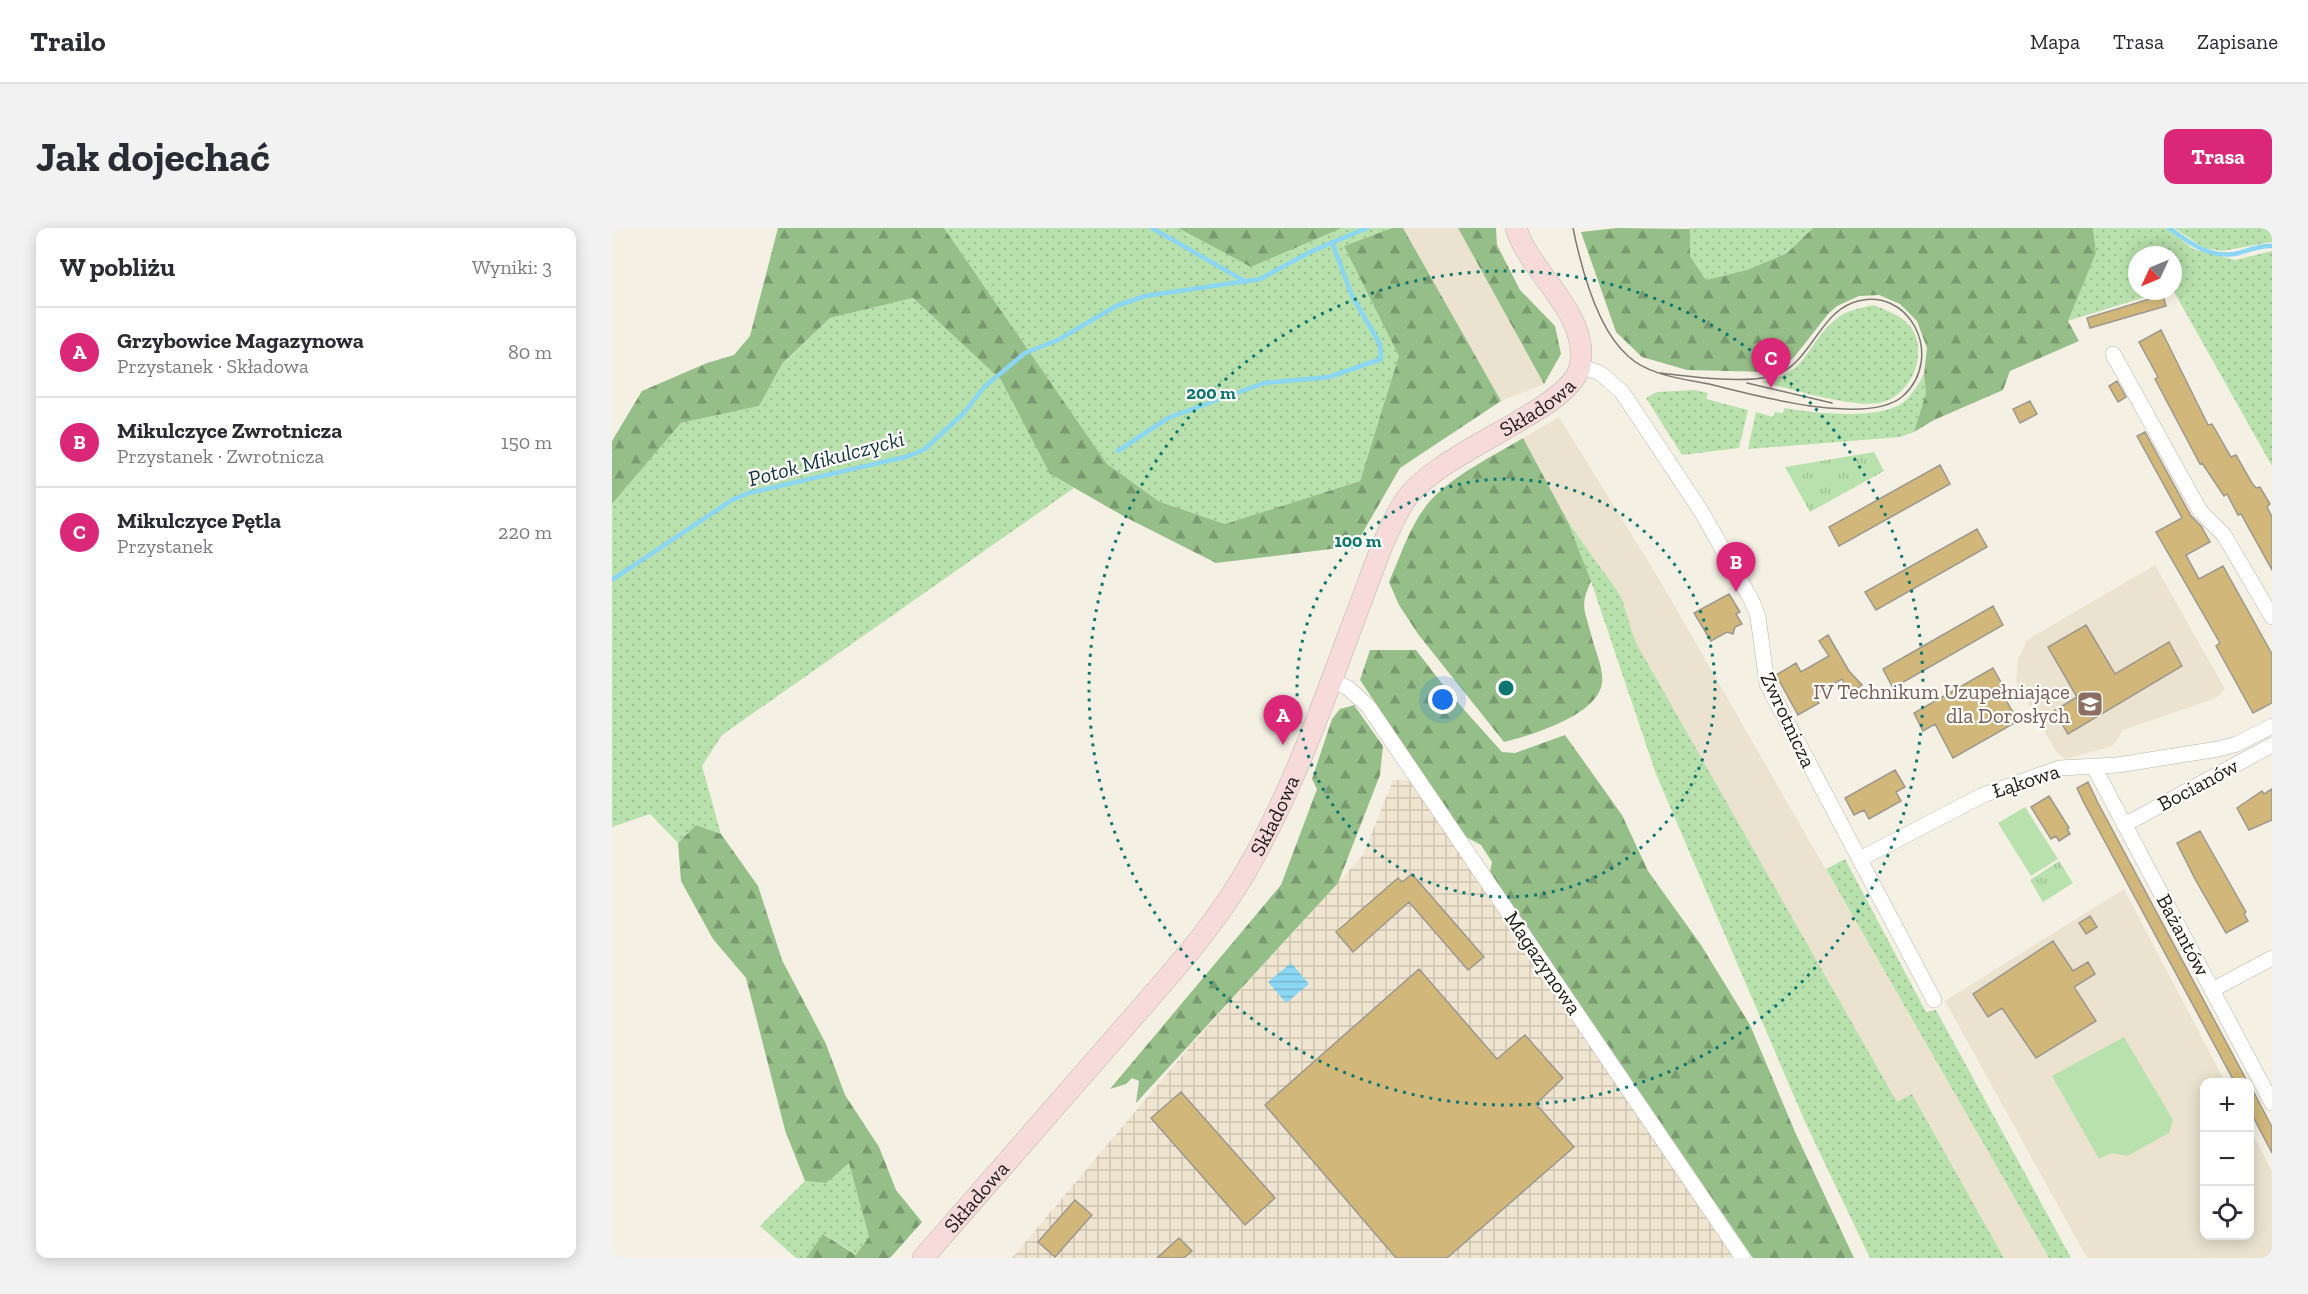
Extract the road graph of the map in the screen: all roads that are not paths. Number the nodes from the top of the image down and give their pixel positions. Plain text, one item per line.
1 (1516, 228) edge
2 (2113, 354) dead end
3 (1580, 366) junction
4 (2272, 617) edge
5 (1331, 680) junction
6 (2272, 726) edge
7 (2272, 745) edge
8 (2094, 767) junction
9 (2124, 825) junction
10 (1860, 859) junction
11 (2272, 958) edge
12 (2212, 990) junction
13 (1934, 1000) dead end
14 (2272, 1103) edge
15 (923, 1258) edge
16 (1743, 1258) edge

1 - 3 main road
2 - 4 street
3 - 5 main road, Składowa
3 - 10 street, Zwrotnicza
5 - 15 main road, Składowa
5 - 16 street, Magazynowa
6 - 8 street, Łąkowa
7 - 9 street, Bocianów
8 - 9 street, Bażantów
8 - 10 street, Łąkowa
9 - 12 street, Bażantów
10 - 13 street, Zwrotnicza
11 - 12 street
12 - 14 street, Bażantów

